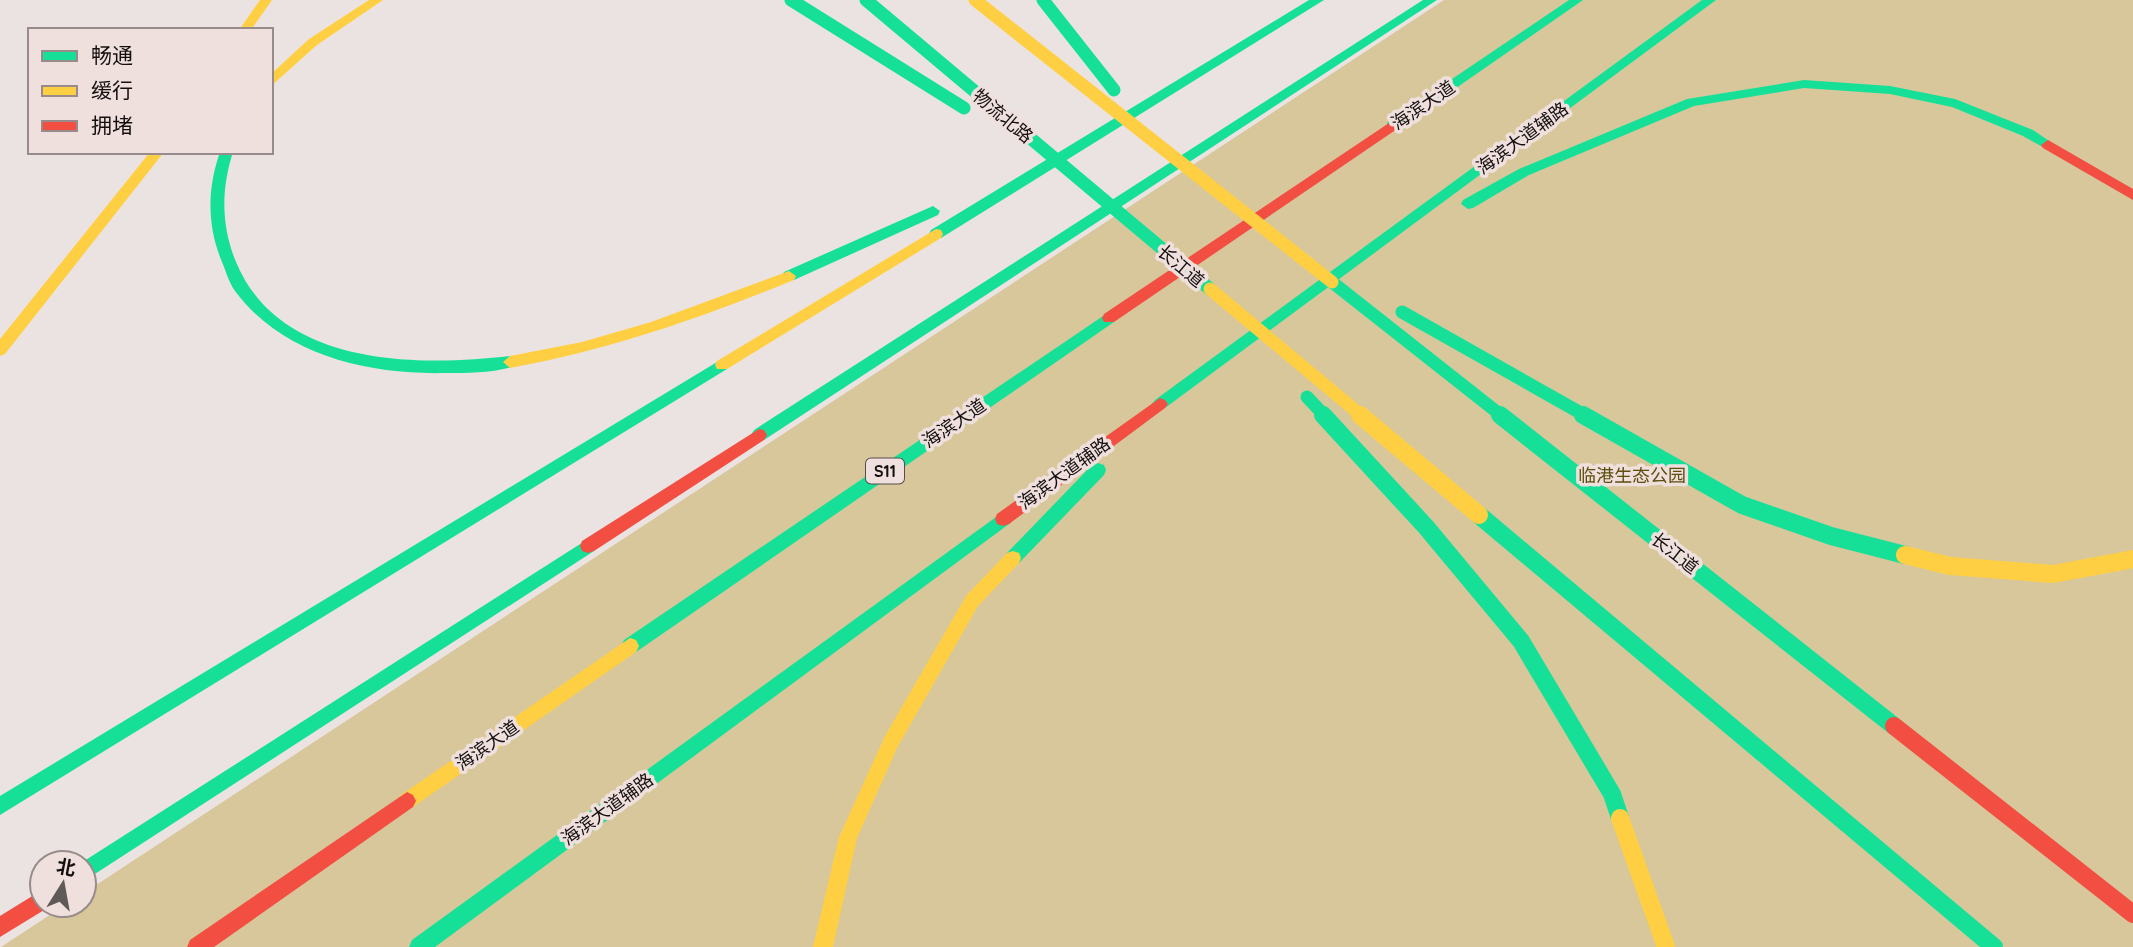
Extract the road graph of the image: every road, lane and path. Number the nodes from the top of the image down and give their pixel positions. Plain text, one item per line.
1 (266, 0) edge
2 (377, 0) edge
3 (791, 0) edge
4 (866, 0) edge
5 (975, 0) edge
6 (1043, 0) edge
7 (1318, 0) edge
8 (1431, 0) edge
9 (1577, 0) edge
10 (1710, 0) edge
11 (246, 28) edge
12 (1229, 35) dead end
13 (273, 80) edge
14 (1174, 87) junction
15 (1152, 139) junction
16 (1079, 146) junction
17 (156, 154) edge
18 (226, 154) edge
19 (1083, 182) junction
20 (2133, 195) edge
21 (1455, 212) dead end
22 (1432, 225) dead end
23 (1141, 232) joint
24 (1289, 247) junction
25 (1204, 284) junction
26 (1294, 306) junction
27 (0, 350) edge
28 (1167, 398) junction
29 (2133, 559) edge
30 (0, 806) edge
31 (98, 864) edge
32 (28, 909) edge
33 (2133, 914) edge
34 (0, 927) edge
35 (197, 947) edge
36 (419, 947) edge
37 (823, 947) edge
38 (1665, 947) edge
39 (1994, 947) edge

1 - 11 main road
2 - 13 main road
3 - 19 main road, bridge
4 - 19 main road, 物流北路, bridge
5 - 15 main road, bridge
6 - 15 main road, bridge
7 - 14 main road
8 - 31 main road
9 - 35 main road, 海滨大道 / S11
10 - 26 main road, 海滨大道辅路
12 - 14 main road
14 - 16 main road
15 - 24 main road, 长江道, bridge
16 - 18 main road
16 - 30 main road
17 - 27 main road
19 - 23 main road, 物流北路, bridge
20 - 21 main road
22 - 26 main road
23 - 25 main road, 长江道, bridge
24 - 29 main road, bridge
24 - 33 main road, 长江道, bridge
25 - 38 main road, bridge
25 - 39 main road, 长江道, bridge
26 - 28 main road, 海滨大道辅路
28 - 36 main road, 海滨大道辅路
28 - 37 main road
32 - 34 main road

